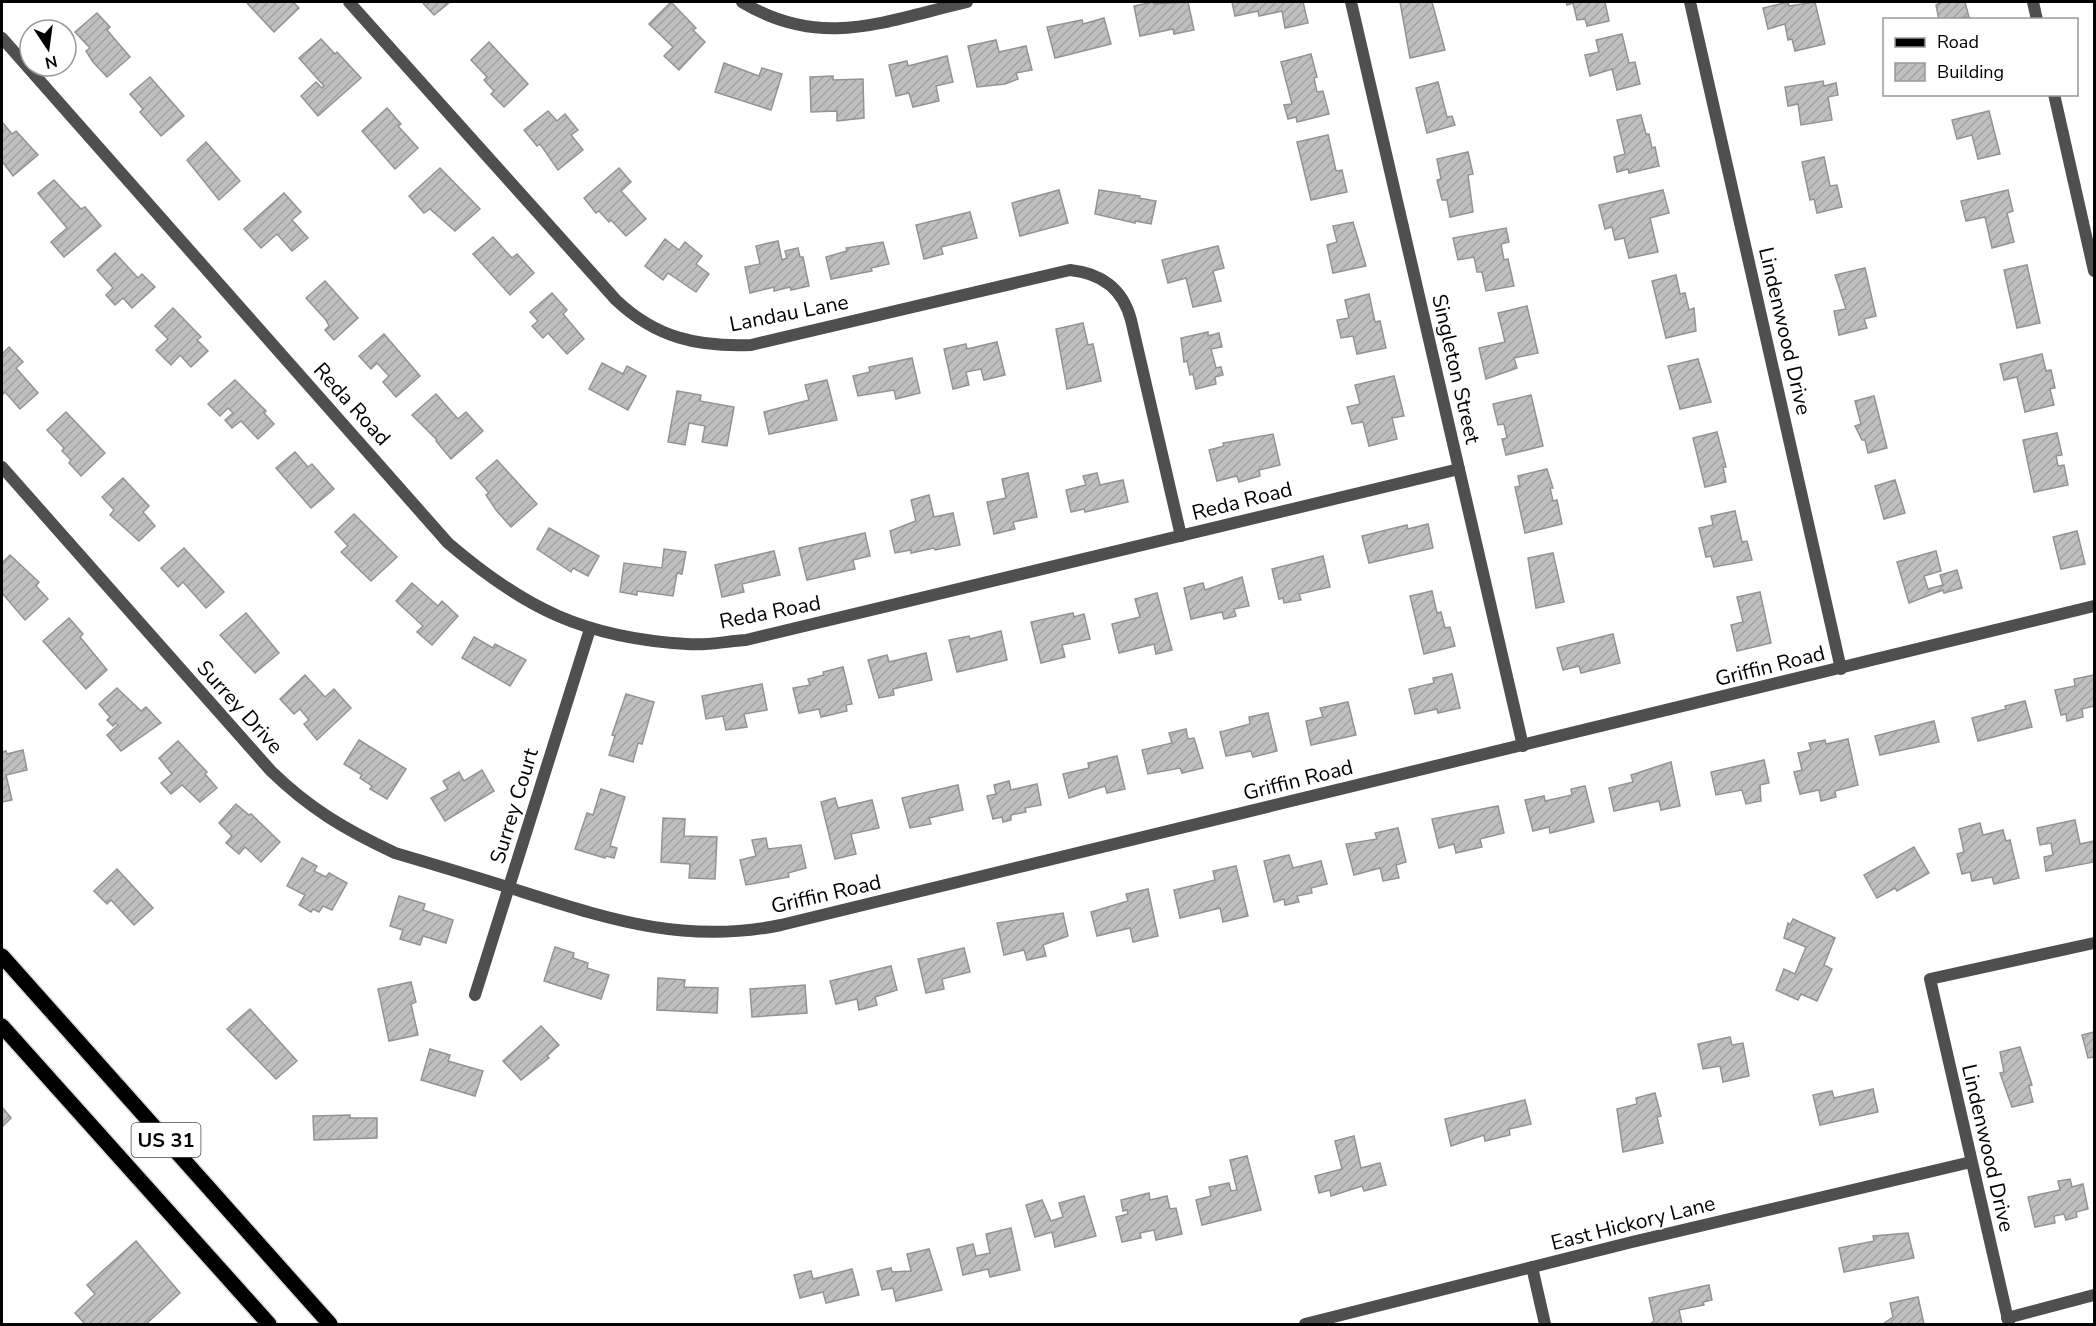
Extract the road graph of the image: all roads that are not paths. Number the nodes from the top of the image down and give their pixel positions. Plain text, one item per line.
1 (349, 2) edge
2 (742, 2) edge
3 (967, 2) edge
4 (1351, 2) edge
5 (1690, 2) edge
6 (2033, 2) edge
7 (2037, 18) edge
8 (2, 38) edge
9 (2054, 96) edge
10 (2094, 272) edge
11 (2, 467) edge
12 (1459, 469) junction
13 (1181, 536) junction
14 (2094, 606) edge
15 (590, 629) junction
16 (1841, 669) junction
17 (1523, 746) junction
18 (509, 888) junction
19 (2094, 943) edge
20 (2, 956) edge
21 (476, 995) dead end
22 (2, 1026) edge
23 (1971, 1162) junction
24 (1532, 1267) junction
25 (2094, 1295) edge
26 (2008, 1321) edge
27 (268, 1324) edge
28 (330, 1324) edge
29 (1305, 1324) edge
30 (1545, 1324) edge

1 - 13 street, Landau Lane
2 - 3 street
4 - 12 street, Singleton Street
5 - 16 street, Lindenwood Drive
6 - 7 street
8 - 15 street, Reda Road
9 - 10 street
11 - 18 street, Surrey Drive
12 - 13 street, Reda Road
12 - 17 street, Singleton Street
13 - 15 street, Reda Road
14 - 16 street, Griffin Road
15 - 18 street, Surrey Court
16 - 17 street, Griffin Road
17 - 18 street, Griffin Road
18 - 21 street, Surrey Court
19 - 23 street, Lindenwood Drive
20 - 28 main road, US 31
22 - 27 main road, US 31
23 - 24 street, East Hickory Lane
23 - 26 street, Lindenwood Drive
24 - 29 street, East Hickory Lane
24 - 30 street
25 - 26 street

